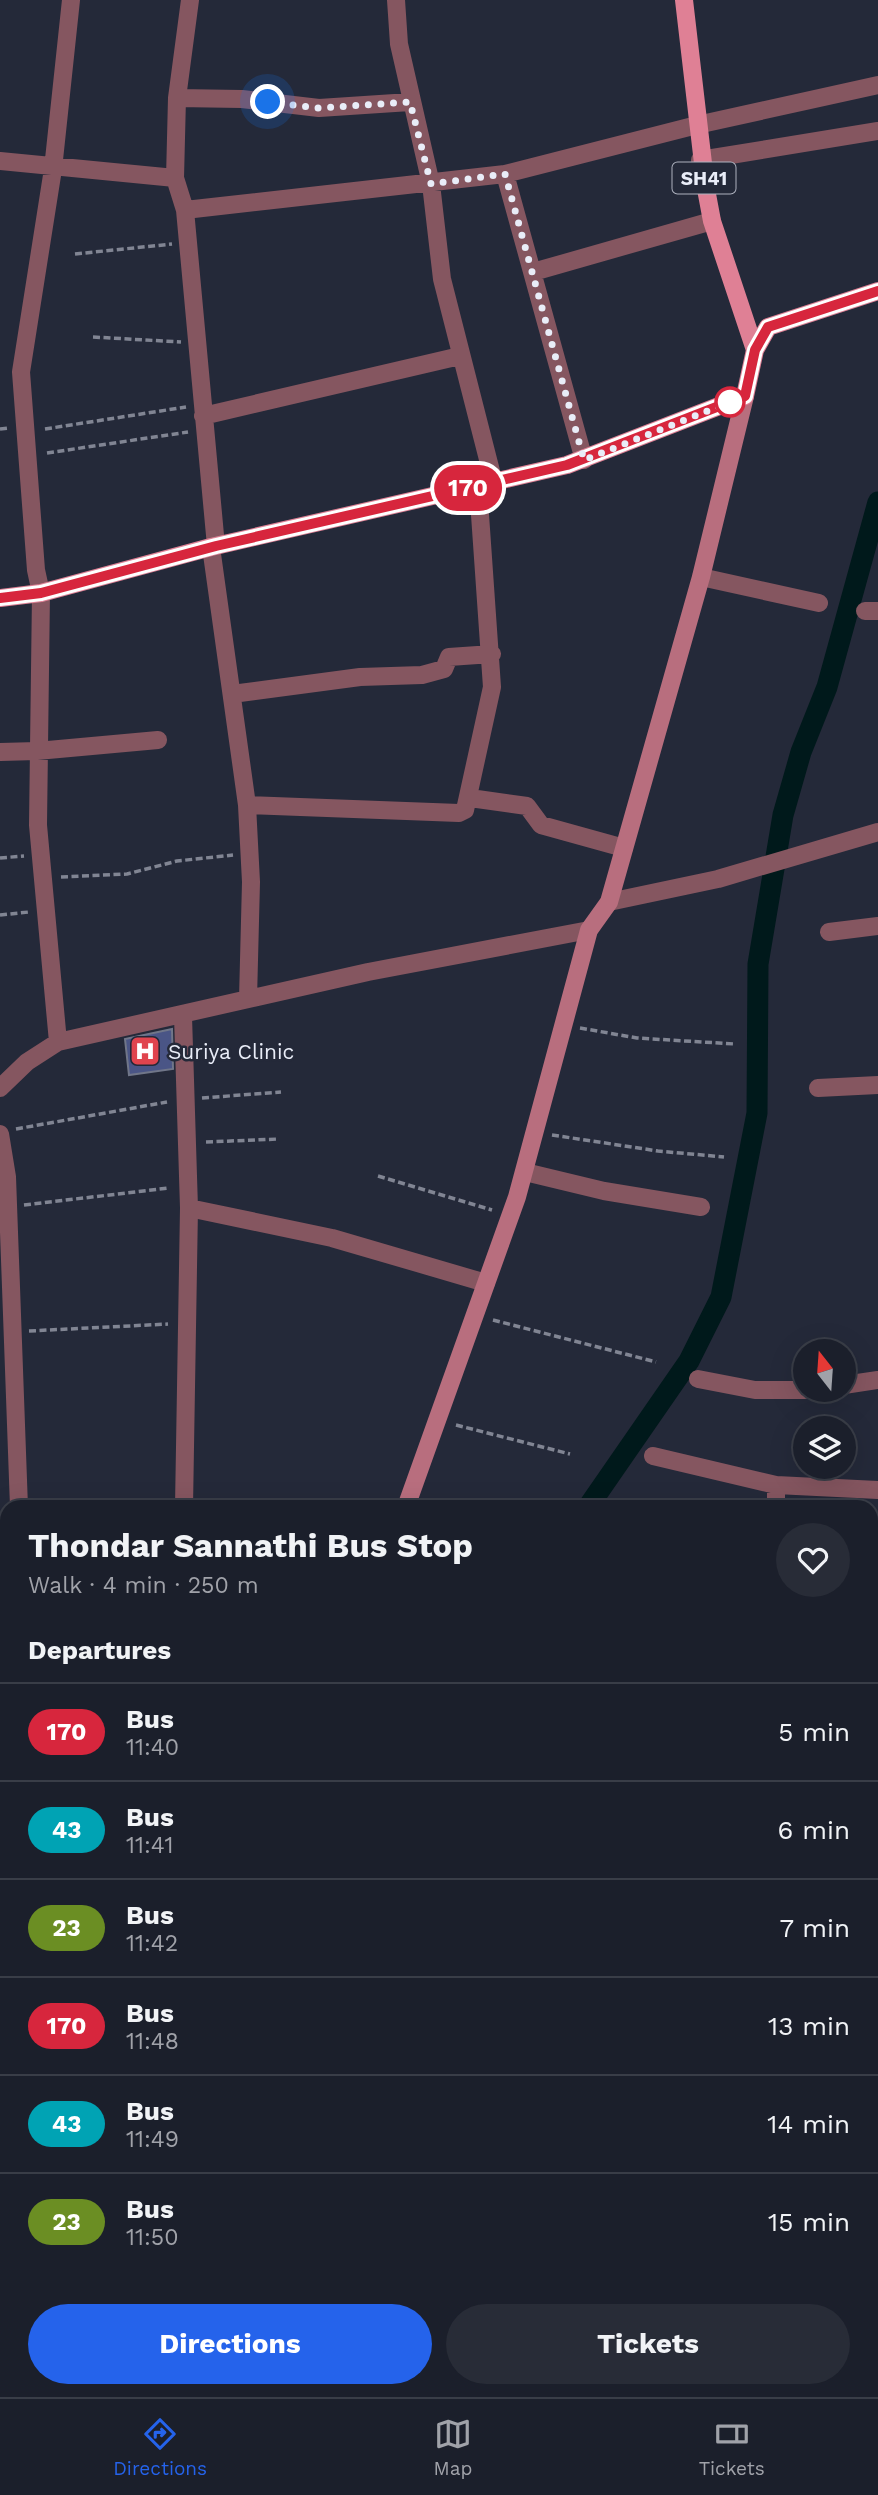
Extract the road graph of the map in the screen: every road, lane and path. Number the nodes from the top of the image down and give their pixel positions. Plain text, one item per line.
1 (71, 0) edge
2 (190, 0) edge
3 (396, 0) edge
4 (684, 0) edge
5 (878, 85) edge
6 (177, 98) junction
7 (410, 102) junction
8 (696, 125) junction
9 (878, 131) edge
10 (700, 160) junction
11 (0, 161) edge
12 (53, 169) junction
13 (505, 174) junction
14 (176, 178) junction
15 (431, 184) junction
16 (185, 210) junction
17 (712, 221) junction
18 (188, 242) junction
19 (75, 254) dead end
20 (533, 272) junction
21 (878, 291) edge
22 (93, 337) dead end
23 (197, 343) junction
24 (755, 350) junction
25 (460, 356) junction
26 (745, 396) junction
27 (203, 417) junction
28 (26, 432) junction
29 (27, 456) junction
30 (584, 460) junction
31 (486, 484) junction
32 (214, 547) junction
33 (701, 577) junction
34 (41, 593) junction
35 (0, 598) edge
36 (819, 603) dead end
37 (492, 654) junction
38 (232, 694) junction
39 (158, 740) dead end
40 (37, 751) junction
41 (0, 752) edge
42 (470, 799) junction
43 (247, 805) junction
44 (878, 832) edge
45 (624, 848) junction
46 (249, 853) junction
47 (42, 879) junction
48 (608, 902) junction
49 (45, 910) junction
50 (0, 915) edge
51 (878, 926) edge
52 (589, 930) junction
53 (829, 932) dead end
54 (248, 999) junction
55 (183, 1016) junction
56 (565, 1025) junction
57 (58, 1042) junction
58 (735, 1044) dead end
59 (878, 1085) edge
60 (0, 1088) edge
61 (818, 1088) dead end
62 (281, 1092) dead end
63 (184, 1099) junction
64 (7, 1131) edge
65 (536, 1132) junction
66 (279, 1139) dead end
67 (186, 1142) junction
68 (724, 1157) dead end
69 (524, 1172) junction
70 (378, 1175) dead end
71 (188, 1186) junction
72 (8, 1206) junction
73 (701, 1207) dead end
74 (189, 1208) junction
75 (510, 1216) junction
76 (486, 1283) junction
77 (474, 1315) junction
78 (186, 1323) junction
79 (13, 1332) junction
80 (656, 1362) dead end
81 (698, 1379) dead end
82 (878, 1380) edge
83 (856, 1383) edge
84 (793, 1390) edge
85 (437, 1420) junction
86 (570, 1454) dead end
87 (653, 1456) dead end
88 (776, 1485) junction
89 (878, 1490) edge
90 (19, 1500) edge
91 (184, 1500) edge
92 (408, 1500) edge
93 (776, 1500) edge

1 - 12 street
2 - 6 street
3 - 7 street
4 - 8 main road, SH41
5 - 8 street
6 - 7 street
6 - 14 street
7 - 15 street
8 - 10 main road, SH41
8 - 13 street
9 - 10 street
10 - 17 main road, SH41
11 - 12 street
12 - 14 street
12 - 28 street
13 - 15 street
13 - 20 street
14 - 16 street
15 - 16 street
15 - 25 street
16 - 18 street
17 - 20 street
17 - 24 main road, SH41
18 - 19 path
18 - 23 street
20 - 30 street
21 - 24 main road
22 - 23 path
23 - 27 street
24 - 26 main road
25 - 27 street
25 - 31 street
26 - 30 main road
26 - 33 street
27 - 28 path
27 - 29 path
27 - 32 street
28 - 29 street
29 - 34 street
30 - 31 main road
31 - 32 main road
31 - 37 street
32 - 34 main road
32 - 38 street
33 - 36 street
33 - 45 street
34 - 35 main road
34 - 40 street
37 - 38 street
37 - 42 street
38 - 43 street
39 - 40 street
40 - 41 street
40 - 47 street
42 - 43 street
42 - 45 street
43 - 46 street
44 - 48 street
45 - 48 street
46 - 47 path
46 - 54 street
47 - 49 street
48 - 52 street
49 - 50 path
49 - 57 street
51 - 53 street
52 - 54 street
52 - 56 street
54 - 55 street
55 - 57 street
55 - 63 street
56 - 58 path
56 - 65 street
57 - 60 street
59 - 61 street
62 - 63 path
63 - 64 path
63 - 67 street
64 - 72 street
65 - 68 path
65 - 69 street
66 - 67 path
67 - 71 street
69 - 73 street
69 - 75 street
70 - 75 path
71 - 72 path
71 - 74 street
72 - 79 street
74 - 76 street
74 - 78 street
75 - 76 street
76 - 77 street
77 - 80 path
77 - 85 street
78 - 79 path
78 - 91 street
79 - 90 street
81 - 84 street
82 - 83 street
85 - 86 path
85 - 92 street
87 - 88 street
88 - 89 street
88 - 93 street

